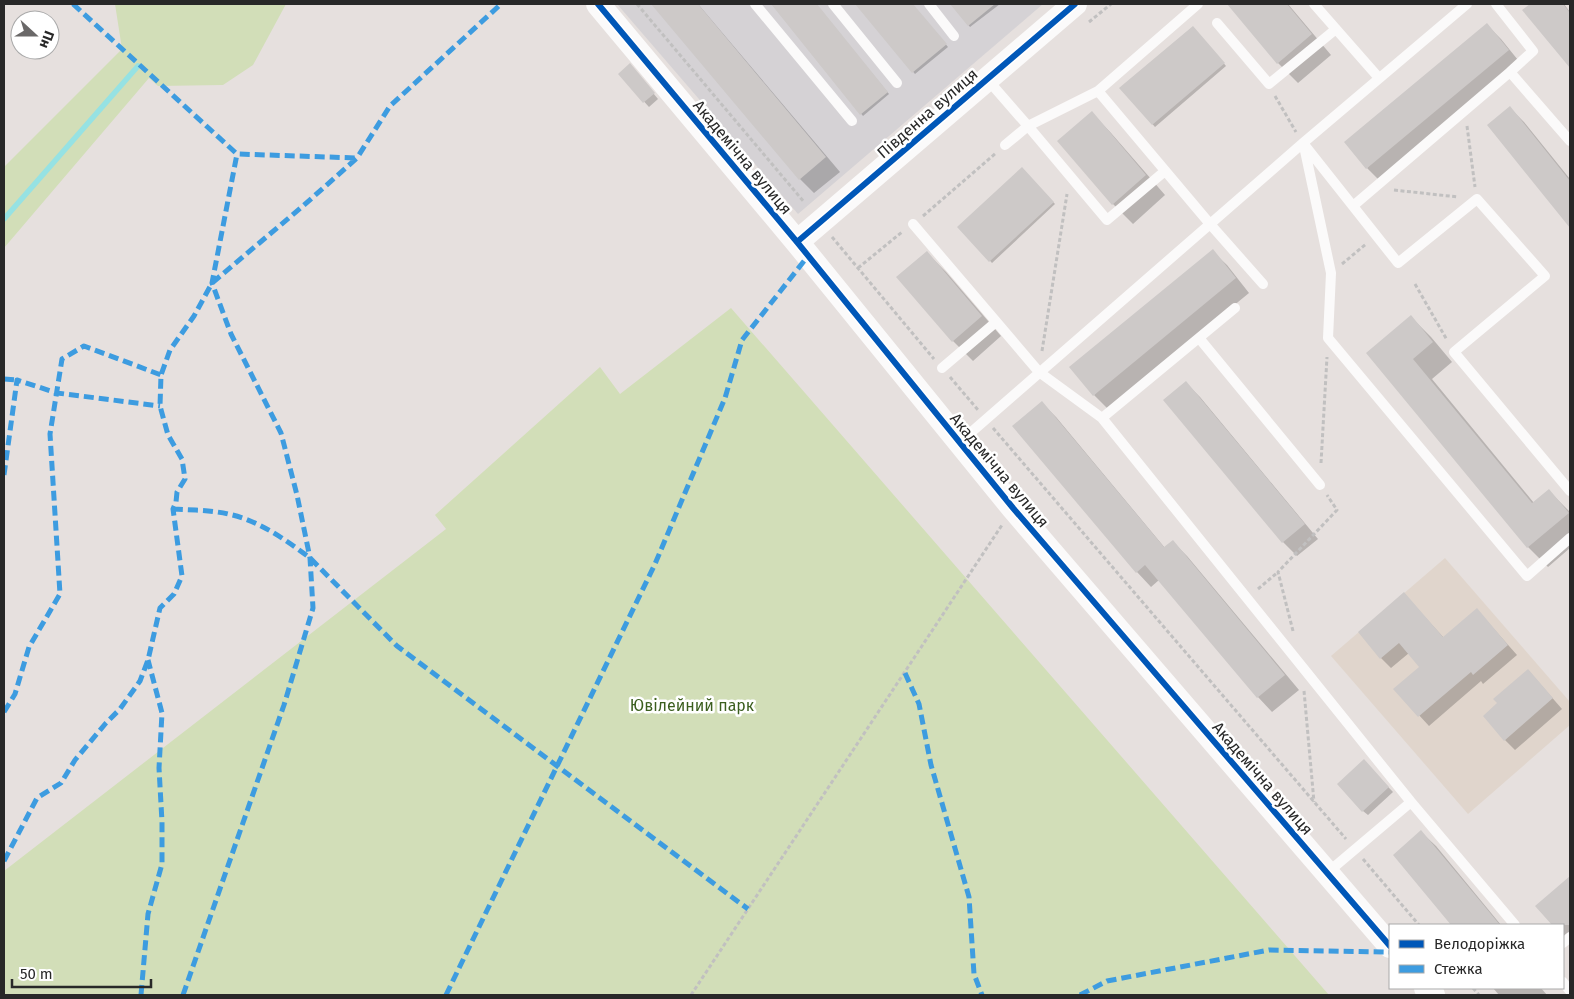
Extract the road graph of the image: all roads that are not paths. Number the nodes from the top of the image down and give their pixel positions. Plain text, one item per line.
1 (598, 4) edge
2 (755, 4) edge
3 (833, 4) edge
4 (929, 4) edge
5 (1075, 4) edge
6 (1198, 4) edge
7 (1314, 4) edge
8 (1467, 4) edge
9 (1496, 4) edge
10 (1217, 23) dead end
11 (1336, 29) junction
12 (954, 36) dead end
13 (1510, 72) junction
14 (1379, 78) junction
15 (987, 79) junction
16 (897, 83) dead end
17 (1098, 91) junction
18 (852, 121) dead end
19 (1028, 126) junction
20 (1570, 141) edge
21 (1303, 143) junction
22 (1005, 145) road end
23 (1165, 171) junction
24 (1353, 206) junction
25 (913, 224) road end
26 (1210, 224) junction
27 (797, 242) junction
28 (1263, 284) dead end
29 (1235, 308) dead end
30 (996, 322) junction
31 (1200, 338) junction
32 (942, 368) road end
33 (1039, 372) junction
34 (1102, 418) junction
35 (960, 442) junction
36 (1320, 485) road end
37 (1570, 491) edge
38 (1570, 538) edge
39 (1411, 802) junction
40 (1327, 873) junction
41 (1514, 924) edge
42 (1389, 945) edge

1 - 27 street, Академічна вулиця
2 - 18 lane
3 - 16 lane
4 - 12 lane
5 - 15 street, Південна вулиця
6 - 17 lane
7 - 11 lane
8 - 14 lane
9 - 13 lane
10 - 11 lane
11 - 14 lane
13 - 20 lane
13 - 24 lane
14 - 21 lane
15 - 19 lane
15 - 27 street, Південна вулиця
17 - 19 lane
17 - 23 lane
19 - 22 lane
19 - 23 lane
21 - 24 lane
21 - 26 lane
21 - 38 lane
23 - 26 lane
24 - 37 lane
25 - 30 lane
26 - 28 lane
26 - 33 lane
27 - 35 street, Академічна вулиця
29 - 31 lane
30 - 32 lane
30 - 33 lane
31 - 34 lane
31 - 36 lane
33 - 34 lane
33 - 35 lane
34 - 39 lane
35 - 40 street, Академічна вулиця
39 - 40 lane
39 - 41 lane
40 - 42 street, Академічна вулиця

